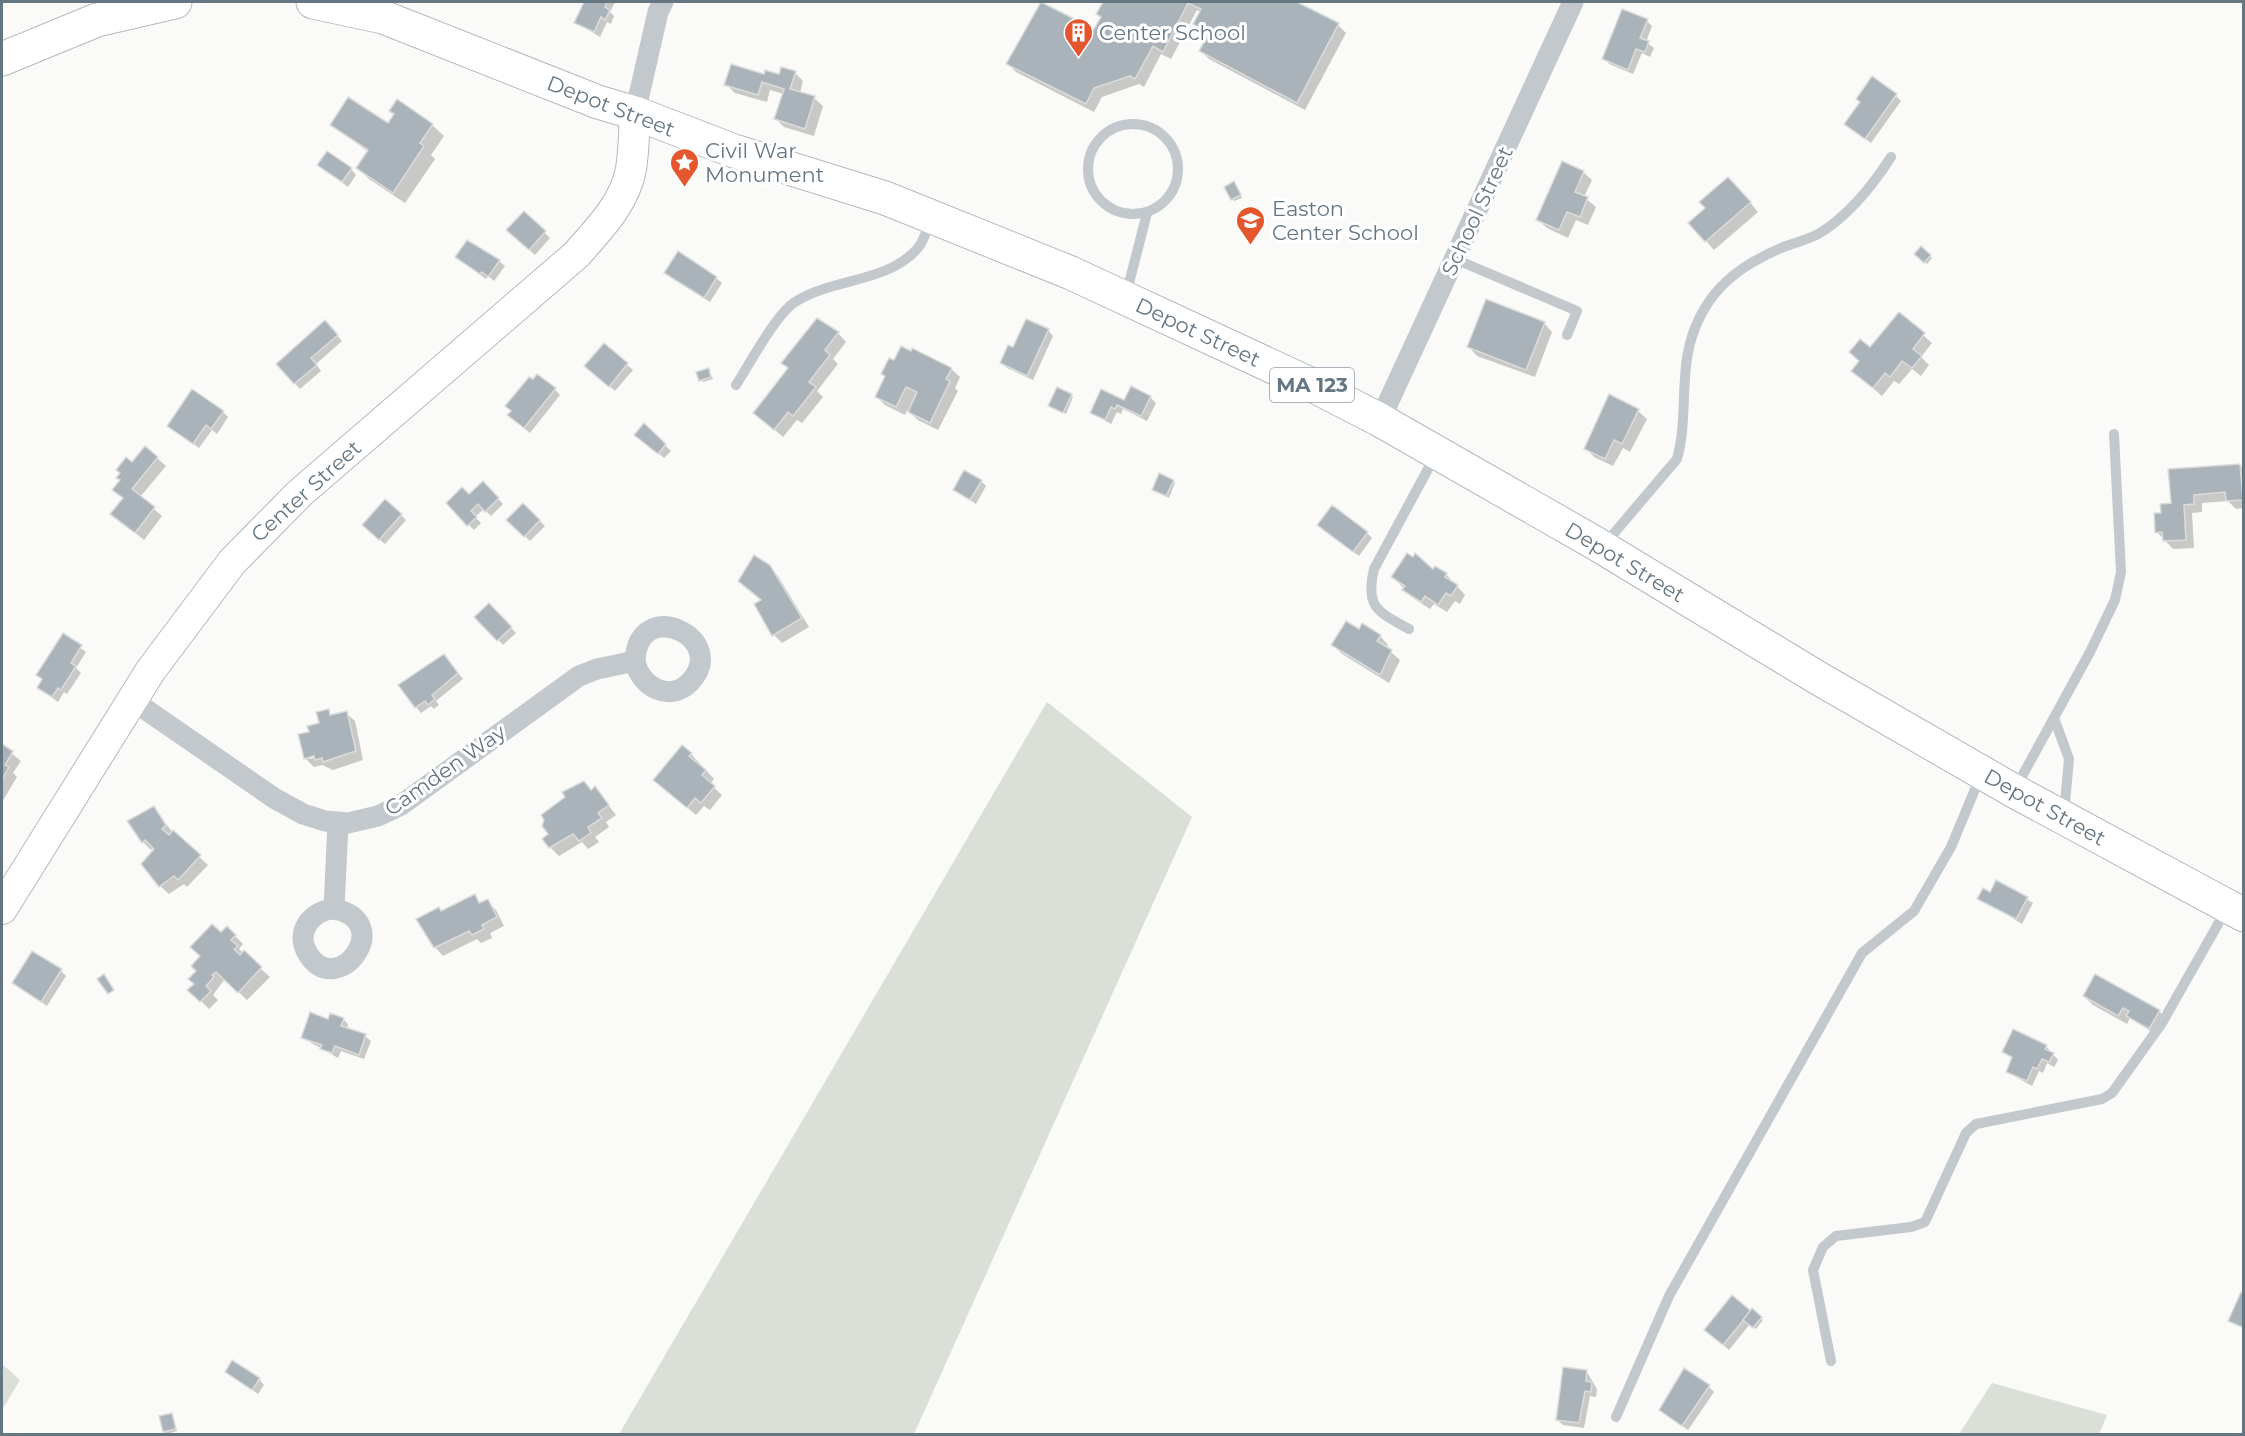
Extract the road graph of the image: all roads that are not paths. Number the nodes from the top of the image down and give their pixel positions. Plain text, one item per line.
1 (175, 2) edge
2 (313, 2) edge
3 (663, 2) edge
4 (1573, 2) edge
5 (2, 59) edge
6 (635, 113) junction
7 (1891, 156) dead end
8 (1147, 213) junction
9 (932, 217) junction
10 (1455, 259) junction
11 (1125, 298) junction
12 (1567, 335) dead end
13 (736, 386) dead end
14 (1380, 420) junction
15 (2114, 434) dead end
16 (1437, 453) junction
17 (1602, 547) junction
18 (1409, 629) dead end
19 (635, 662) dead end
20 (132, 700) junction
21 (2054, 718) junction
22 (1982, 772) junction
23 (2014, 791) junction
24 (2064, 818) junction
25 (338, 823) junction
26 (2, 909) edge
27 (334, 909) dead end
28 (2235, 911) edge
29 (1831, 1361) dead end
30 (1616, 1417) dead end

1 - 5 highway
2 - 6 highway, Depot Street / MA 123
3 - 6 street
4 - 10 street, School Street
6 - 9 highway, Depot Street / MA 123
6 - 20 main road, Center Street
7 - 17 lane
8 - 8 lane
8 - 11 lane
9 - 11 highway, Depot Street / MA 123
9 - 13 lane
10 - 12 lane
10 - 14 street, School Street
11 - 14 highway, Depot Street / MA 123
14 - 16 highway, Depot Street / MA 123
15 - 21 lane
16 - 17 highway, Depot Street / MA 123
16 - 18 lane
17 - 22 highway, Depot Street / MA 123
19 - 25 street, Camden Way
20 - 25 street, Camden Way
20 - 26 main road, Center Street
21 - 23 lane
21 - 24 lane
22 - 23 highway, Depot Street / MA 123
22 - 30 lane
23 - 24 highway, Depot Street / MA 123
24 - 28 highway, Depot Street / MA 123
25 - 27 street
28 - 29 lane

